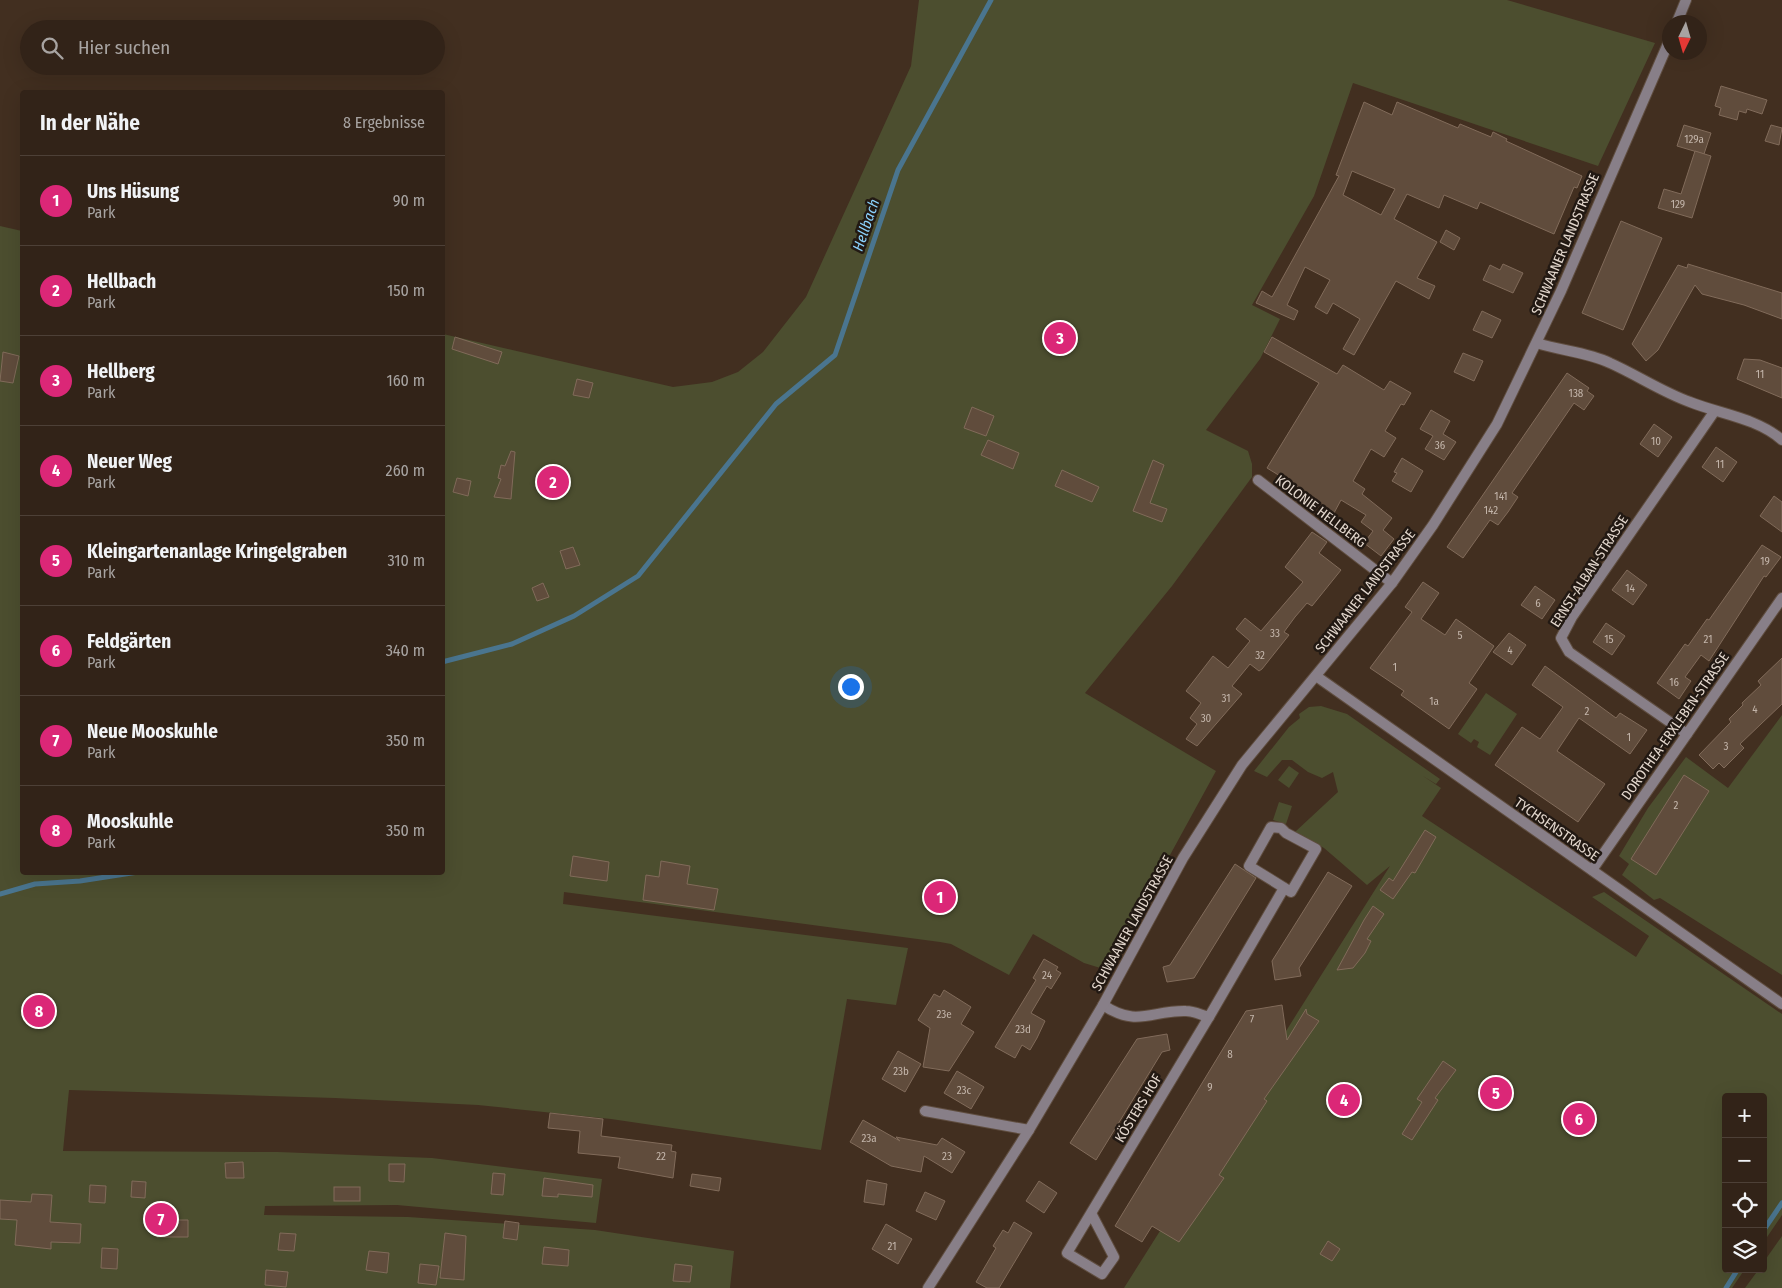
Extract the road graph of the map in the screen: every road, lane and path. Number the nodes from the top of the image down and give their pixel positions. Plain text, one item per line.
1 (1686, 0) edge
2 (1680, 15) edge
3 (1662, 56) edge
4 (1536, 343) junction
5 (1714, 412) junction
6 (1782, 440) edge
7 (1258, 480) dead end
8 (1392, 583) junction
9 (1782, 598) edge
10 (1316, 676) junction
11 (1687, 734) junction
12 (1592, 870) junction
13 (1284, 888) junction
14 (1782, 1004) edge
15 (1103, 1005) junction
16 (1209, 1017) junction
17 (925, 1111) dead end
18 (1030, 1130) junction
19 (1091, 1213) junction
20 (928, 1288) edge

1 - 2 street
3 - 4 street, SCHWAANER LANDSTRASSE
4 - 5 street
4 - 8 street, SCHWAANER LANDSTRASSE
5 - 6 street
5 - 11 street, ERNST-ALBAN-STRASSE
7 - 8 street, KOLONIE HELLBERG
8 - 10 street, SCHWAANER LANDSTRASSE
9 - 11 street, DOROTHEA-ERXLEBEN-STRASSE
10 - 12 street, TYCHSENSTRASSE
10 - 15 street, SCHWAANER LANDSTRASSE
11 - 12 street, DOROTHEA-ERXLEBEN-STRASSE
12 - 14 street, TYCHSENSTRASSE
13 - 13 street, KÖSTERS HOF
13 - 16 street, KÖSTERS HOF
15 - 16 street
15 - 18 street, SCHWAANER LANDSTRASSE
16 - 19 street, KÖSTERS HOF
17 - 18 street
18 - 20 street, SCHWAANER LANDSTRASSE
19 - 19 street, KÖSTERS HOF

